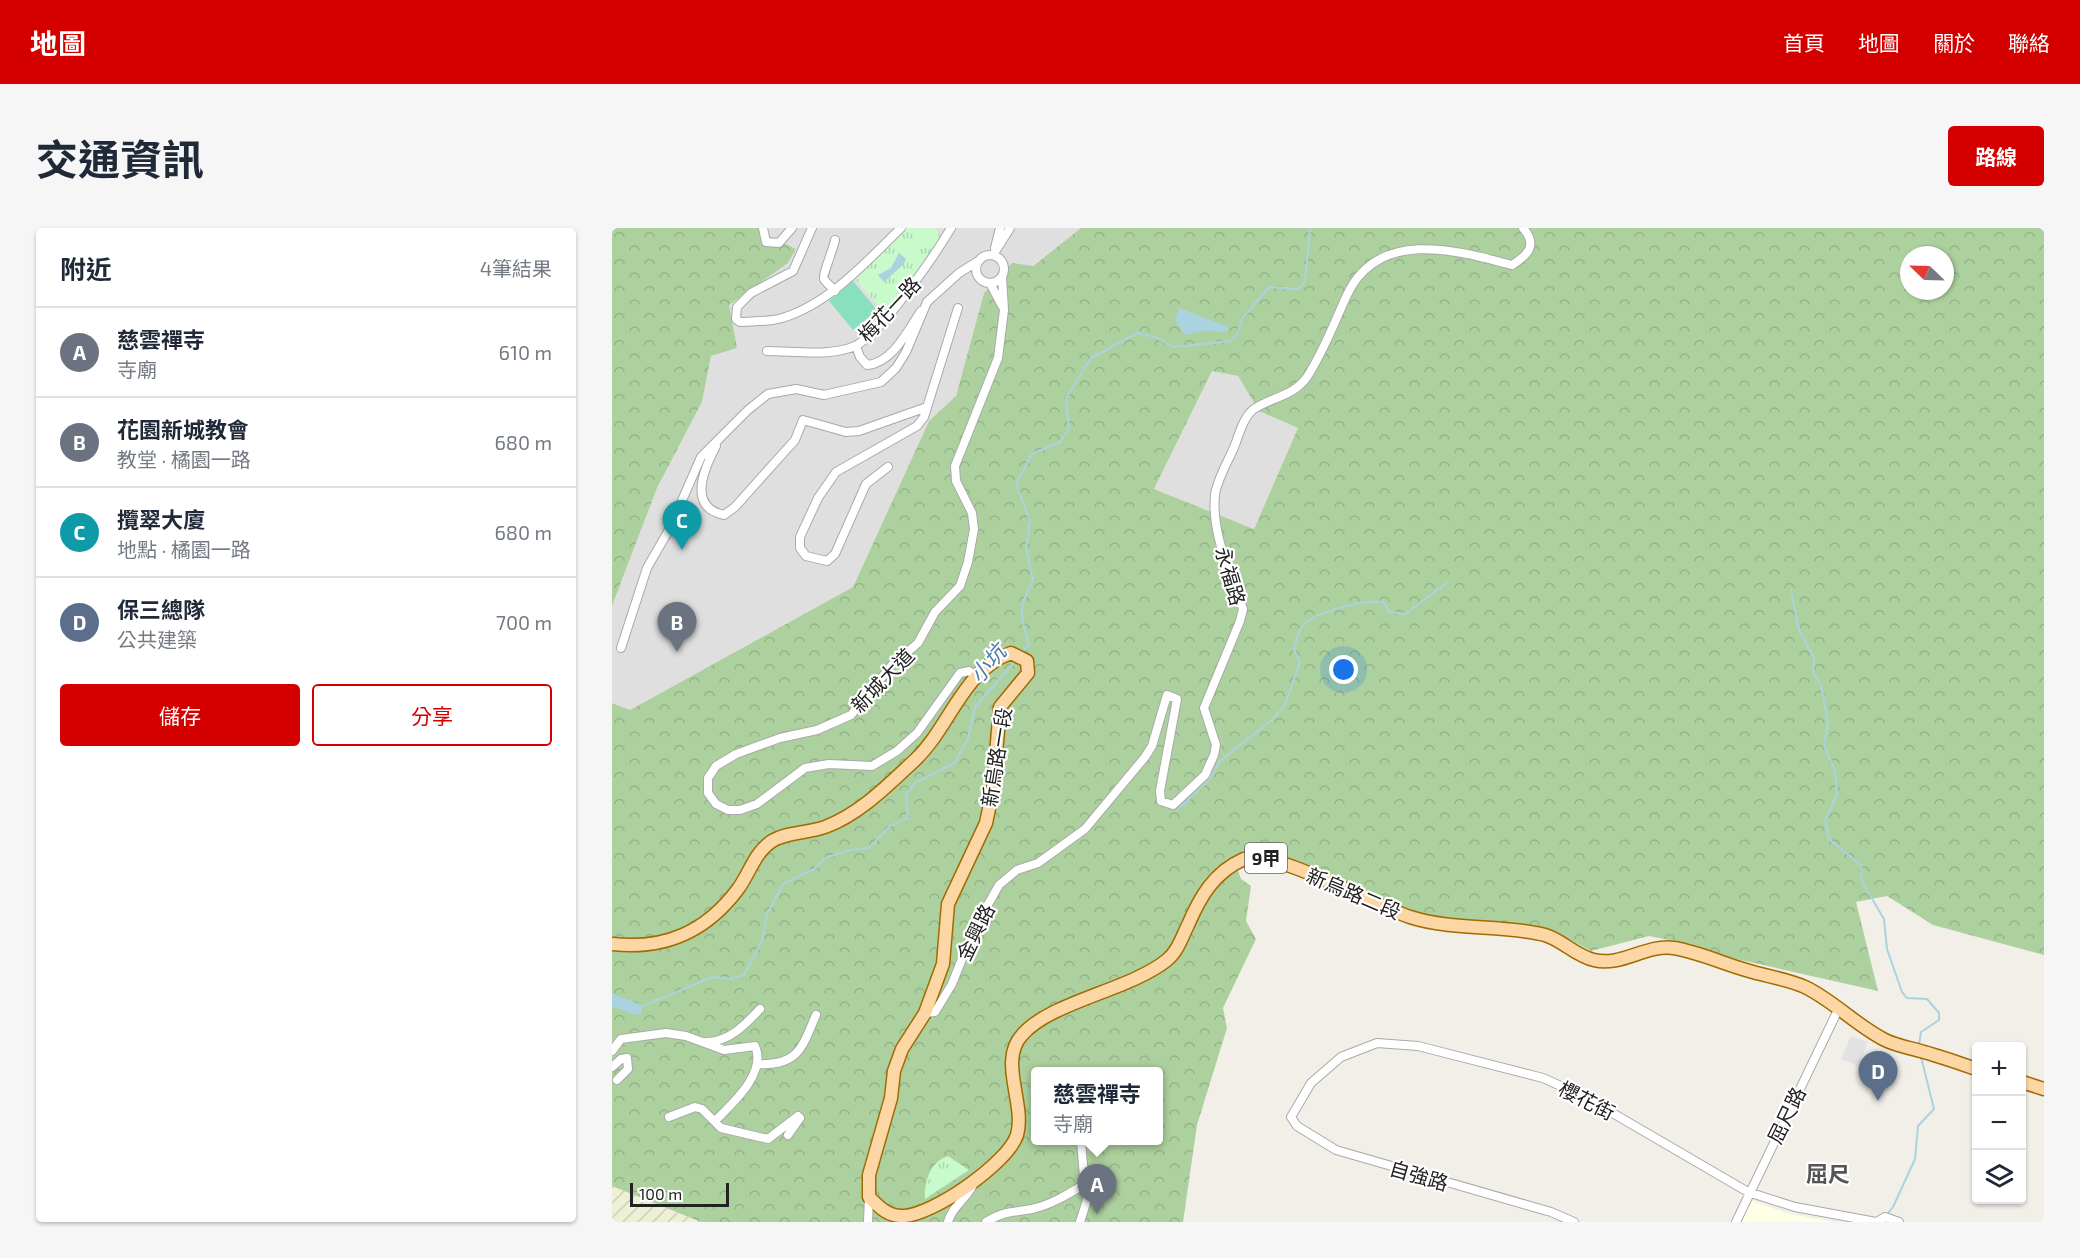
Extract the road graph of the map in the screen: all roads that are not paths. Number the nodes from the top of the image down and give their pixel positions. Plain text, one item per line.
1 (763, 228) edge
2 (792, 228) edge
3 (812, 228) edge
4 (901, 228) edge
5 (951, 228) edge
6 (1000, 228) edge
7 (1523, 228) edge
8 (1008, 231) edge
9 (835, 240) dead end
10 (993, 255) junction
11 (980, 260) junction
12 (1002, 261) junction
13 (959, 273) junction
14 (977, 274) junction
15 (1002, 277) junction
16 (990, 283) junction
17 (835, 291) junction
18 (927, 302) junction
19 (958, 308) dead end
20 (1004, 309) junction
21 (856, 346) junction
22 (767, 351) dead end
23 (927, 407) junction
24 (720, 440) junction
25 (888, 467) dead end
26 (621, 648) dead end
27 (976, 677) junction
28 (1038, 863) joint
29 (612, 944) edge
30 (760, 1009) dead end
31 (1838, 1010) junction
32 (925, 1012) junction
33 (816, 1015) dead end
34 (701, 1042) junction
35 (612, 1051) edge
36 (759, 1064) junction
37 (612, 1067) edge
38 (1972, 1068) edge
39 (617, 1080) dead end
40 (2026, 1083) edge
41 (2044, 1089) edge
42 (1301, 1100) joint
43 (669, 1117) dead end
44 (715, 1121) junction
45 (788, 1135) dead end
46 (1081, 1145) edge
47 (976, 1179) junction
48 (1088, 1182) junction
49 (1748, 1192) junction
50 (869, 1197) junction
51 (919, 1217) edge
52 (868, 1222) edge
53 (948, 1222) edge
54 (986, 1222) edge
55 (1080, 1222) edge
56 (1574, 1222) edge
57 (1736, 1222) edge
58 (1876, 1222) edge
59 (1899, 1222) edge

1 - 2 street
3 - 17 street
4 - 17 street
5 - 21 street, 梅花一路
6 - 10 street
7 - 28 street, 永福路
8 - 10 street
8 - 12 street
9 - 17 street
10 - 11 street
10 - 12 street
11 - 13 street
11 - 14 street
12 - 15 street
13 - 14 street
13 - 18 street
14 - 16 street
15 - 16 street
15 - 20 street, 新城大道
16 - 20 street
18 - 21 street
18 - 24 street
19 - 23 street
20 - 27 street, 新城大道
21 - 22 street, 梅花一路
23 - 24 street
23 - 25 street
24 - 26 street
27 - 29 main road, 新烏路一段
27 - 32 main road, 新烏路一段
28 - 32 street, 金興路
30 - 34 street
31 - 38 main road, 新烏路二段 / 9甲
31 - 47 main road, 新烏路二段 / 9甲
31 - 49 street, 屈尺路
32 - 50 main road, 新烏路一段
33 - 36 street
34 - 35 street
34 - 36 street
36 - 44 street
37 - 39 street
40 - 41 main road
42 - 49 street, 櫻花街
42 - 56 street, 自強路
43 - 44 street
44 - 45 street
46 - 48 street
47 - 51 main road, 新烏路二段 / 9甲
47 - 53 street
48 - 54 street
48 - 55 street
49 - 57 street, 屈尺路
49 - 58 street, 櫻花街
50 - 51 main road, 新烏路二段 / 9甲
50 - 52 street
58 - 59 street, 櫻花街

